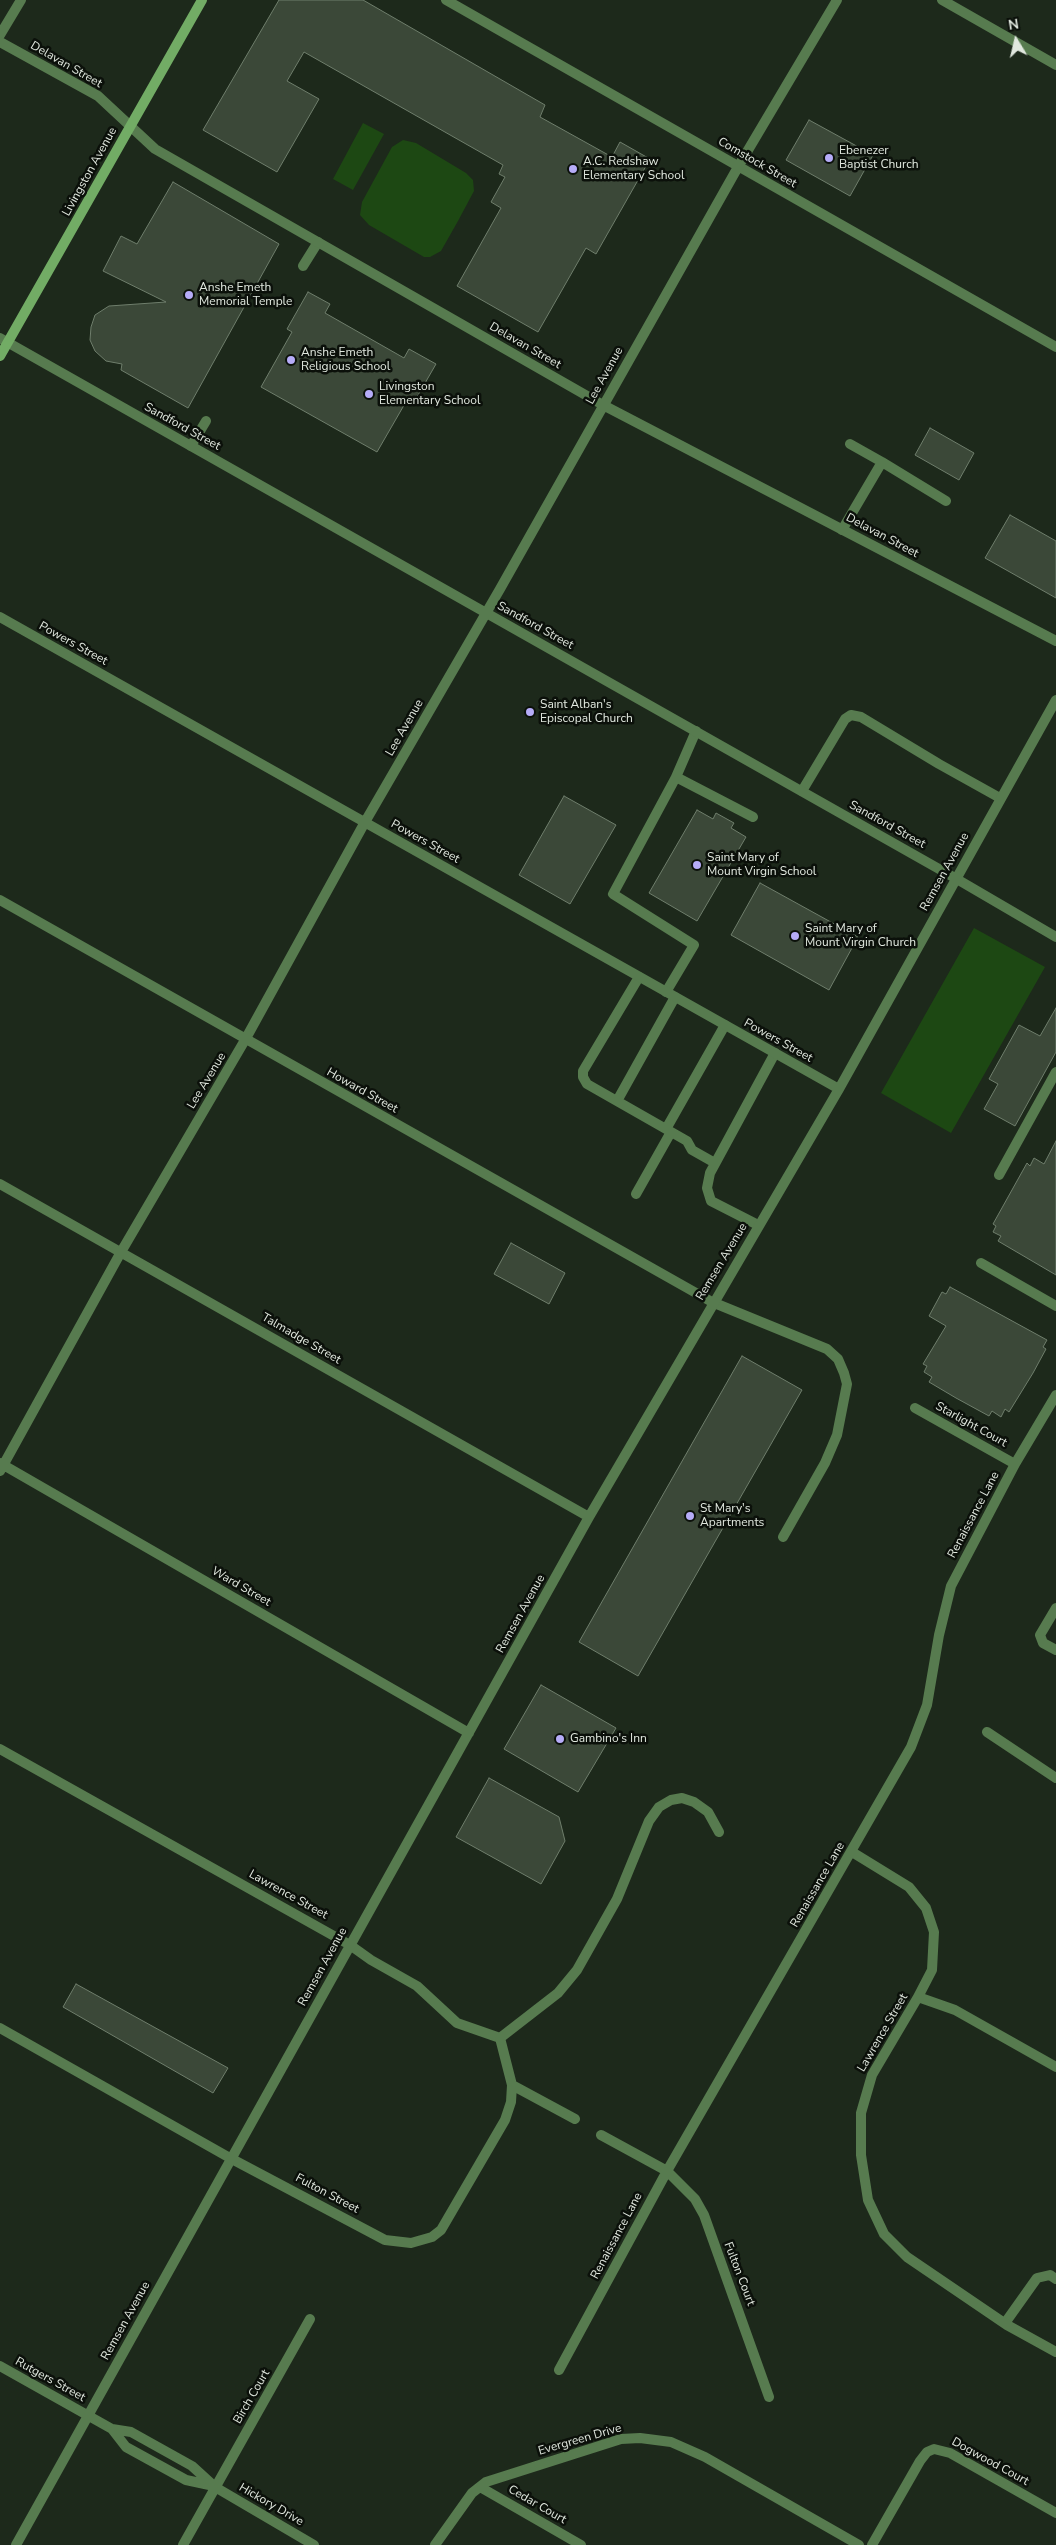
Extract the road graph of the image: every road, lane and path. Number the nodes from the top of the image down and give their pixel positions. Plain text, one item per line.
1 (21, 0) edge
2 (202, 0) edge
3 (446, 0) edge
4 (837, 0) edge
5 (942, 0) edge
6 (0, 35) edge
7 (0, 42) edge
8 (1056, 65) edge
9 (130, 125) junction
10 (738, 167) junction
11 (318, 242) junction
12 (302, 266) dead end
13 (4, 340) edge
14 (1056, 347) edge
15 (0, 356) edge
16 (603, 406) junction
17 (206, 421) dead end
18 (850, 444) dead end
19 (191, 446) junction
20 (882, 462) junction
21 (946, 501) dead end
22 (842, 530) junction
23 (486, 613) junction
24 (0, 617) edge
25 (1056, 642) edge
26 (1056, 700) edge
27 (696, 731) junction
28 (676, 777) junction
29 (802, 791) junction
30 (1000, 798) junction
31 (753, 817) dead end
32 (365, 822) junction
33 (956, 878) junction
34 (0, 900) edge
35 (1056, 936) edge
36 (639, 977) junction
37 (670, 995) junction
38 (725, 1025) junction
39 (245, 1040) junction
40 (775, 1054) junction
41 (1056, 1072) edge
42 (839, 1089) junction
43 (616, 1101) junction
44 (669, 1130) junction
45 (716, 1163) junction
46 (998, 1174) dead end
47 (0, 1184) edge
48 (636, 1194) dead end
49 (758, 1225) junction
50 (121, 1252) junction
51 (981, 1263) dead end
52 (712, 1302) junction
53 (1056, 1306) edge
54 (1056, 1395) edge
55 (915, 1408) dead end
56 (1015, 1464) junction
57 (1, 1467) edge
58 (589, 1517) junction
59 (783, 1537) dead end
60 (1056, 1608) edge
61 (1056, 1650) edge
62 (987, 1732) dead end
63 (469, 1733) junction
64 (0, 1750) edge
65 (1056, 1778) edge
66 (719, 1832) dead end
67 (852, 1852) junction
68 (350, 1945) junction
69 (918, 1997) junction
70 (0, 2028) edge
71 (500, 2038) junction
72 (1056, 2068) edge
73 (512, 2084) junction
74 (575, 2119) dead end
75 (601, 2135) dead end
76 (230, 2158) junction
77 (667, 2171) junction
78 (1056, 2279) edge
79 (310, 2319) dead end
80 (1005, 2323) junction
81 (1056, 2352) edge
82 (0, 2366) edge
83 (559, 2370) dead end
84 (769, 2397) dead end
85 (88, 2416) junction
86 (112, 2429) junction
87 (215, 2487) junction
88 (480, 2487) junction
89 (1056, 2513) edge
90 (841, 2535) junction
91 (16, 2545) edge
92 (184, 2545) edge
93 (314, 2545) edge
94 (435, 2545) edge
95 (581, 2545) edge
96 (835, 2545) edge
97 (859, 2545) edge
98 (872, 2545) edge

1 - 6 street
2 - 9 main road, Livingston Avenue
3 - 10 street, Comstock Street
4 - 10 street, Lee Avenue
5 - 8 street
7 - 9 street, Delavan Street
9 - 11 street, Delavan Street
9 - 13 main road, Livingston Avenue
10 - 14 street, Comstock Street
10 - 16 street, Lee Avenue
11 - 12 street
11 - 16 street, Delavan Street
13 - 15 main road, Livingston Avenue
13 - 19 street, Sandford Street
16 - 22 street, Delavan Street
16 - 23 street, Lee Avenue
17 - 19 street
18 - 20 street
19 - 23 street, Sandford Street
20 - 21 street
20 - 22 street
22 - 25 street, Delavan Street
23 - 27 street, Sandford Street
23 - 32 street, Lee Avenue
24 - 32 street, Powers Street
26 - 30 street, Remsen Avenue
27 - 28 street
27 - 29 street, Sandford Street
28 - 31 street
28 - 37 street
29 - 30 street
29 - 33 street, Sandford Street
30 - 33 street, Remsen Avenue
32 - 36 street, Powers Street
32 - 39 street, Lee Avenue
33 - 35 street, Sandford Street
33 - 42 street, Remsen Avenue
34 - 39 street, Howard Street
36 - 37 street, Powers Street
36 - 43 street
37 - 38 street, Powers Street
37 - 43 street
38 - 40 street, Powers Street
38 - 44 street
39 - 50 street, Lee Avenue
39 - 52 street, Howard Street
40 - 42 street, Powers Street
40 - 45 street
41 - 46 street
42 - 49 street, Remsen Avenue
43 - 44 street
44 - 45 street
44 - 48 street
45 - 49 street
47 - 50 street, Talmadge Street
49 - 52 street, Remsen Avenue
50 - 57 street, Lee Avenue
50 - 58 street, Talmadge Street
51 - 53 street
52 - 58 street, Remsen Avenue
52 - 59 street, Howard Street
54 - 56 street, Renaissance Lane
55 - 56 street, Starlight Court
56 - 67 street, Renaissance Lane
57 - 63 street, Ward Street
58 - 63 street, Remsen Avenue
60 - 61 street
62 - 65 street
63 - 68 street, Remsen Avenue
64 - 68 street, Lawrence Street
66 - 71 street
67 - 69 street, Lawrence Street
67 - 77 street, Renaissance Lane
68 - 71 street, Lawrence Street
68 - 76 street, Remsen Avenue
69 - 72 street
69 - 80 street, Lawrence Street
70 - 76 street, Fulton Street
71 - 73 street
73 - 74 street
73 - 76 street, Fulton Street
75 - 77 street
76 - 85 street, Remsen Avenue
77 - 83 street, Renaissance Lane
77 - 84 street, Fulton Court
78 - 80 street
79 - 87 street, Birch Court
80 - 81 street, Lawrence Street
82 - 85 street, Rutgers Street
85 - 86 street, Hickory Drive
85 - 91 street, Remsen Avenue
86 - 87 street, Hickory Drive
86 - 87 street, Hickory Drive
87 - 92 street, Birch Court
87 - 93 street, Hickory Drive
88 - 90 street, Evergreen Drive
88 - 94 street, Evergreen Drive
88 - 95 street, Cedar Court
89 - 98 street, Dogwood Court
90 - 96 street
90 - 97 street, Evergreen Drive

